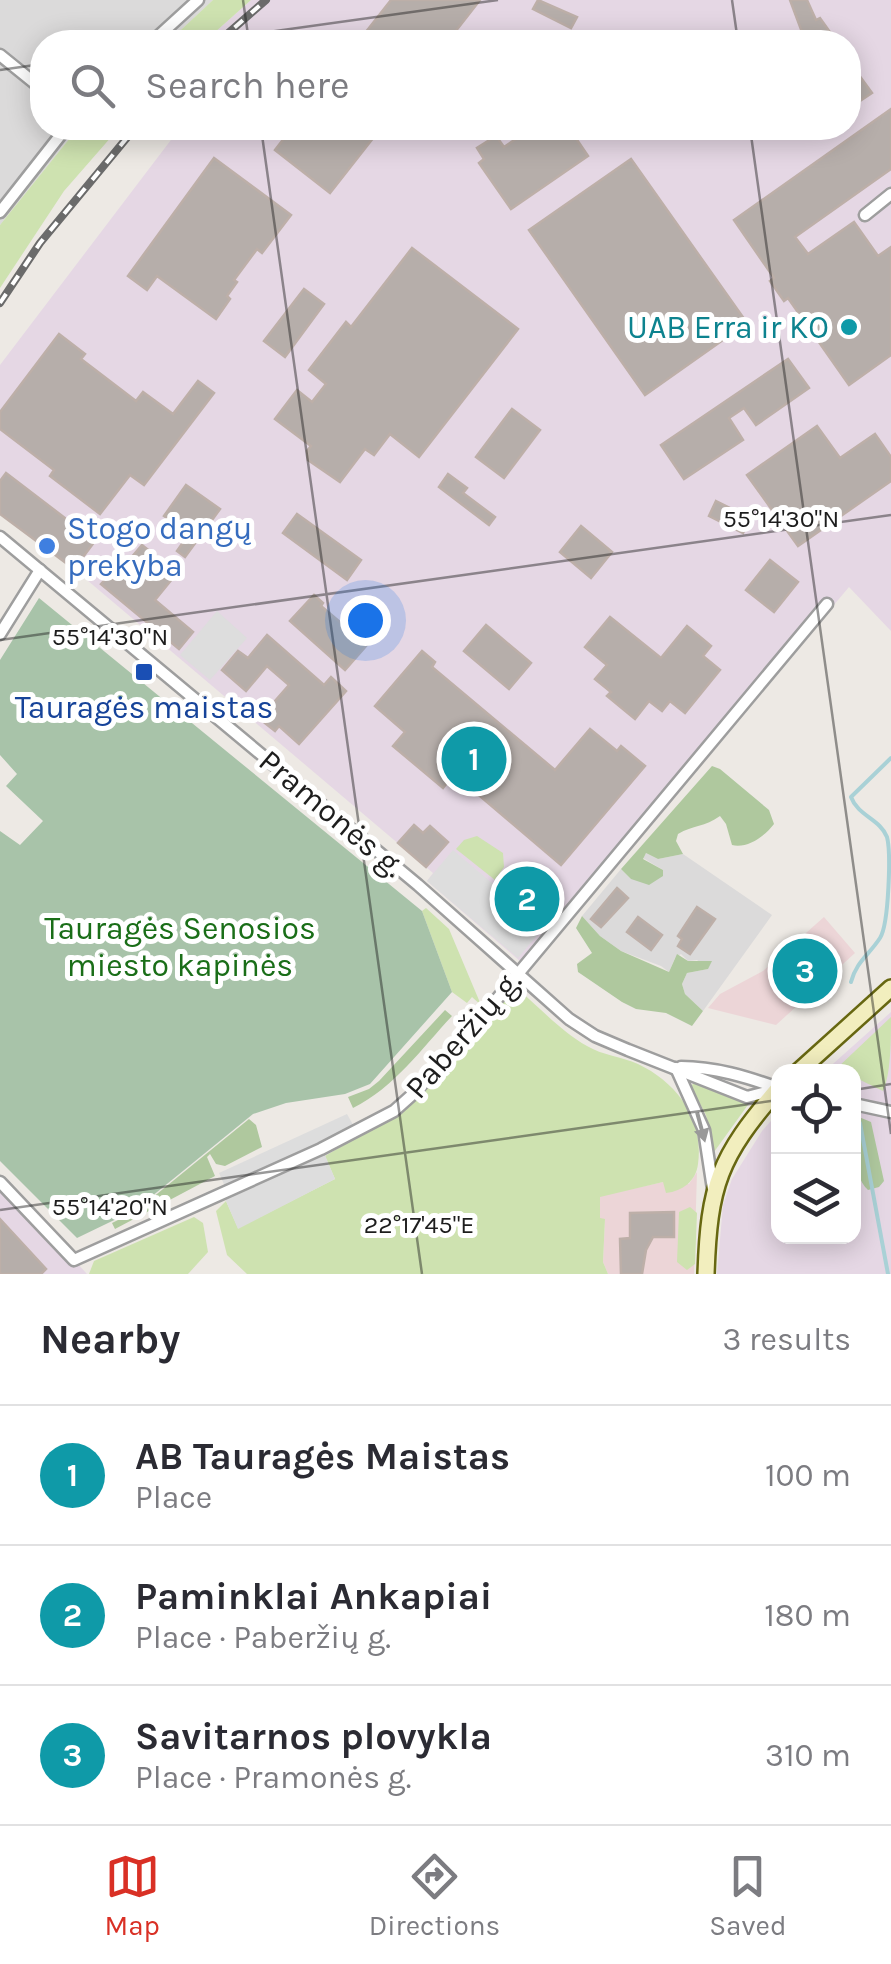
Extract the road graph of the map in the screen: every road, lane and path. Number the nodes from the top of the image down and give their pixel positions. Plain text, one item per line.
1 (198, 0) edge
2 (165, 30) edge
3 (0, 54) edge
4 (30, 79) edge
5 (57, 140) edge
6 (891, 194) edge
7 (0, 212) edge
8 (865, 215) dead end
9 (0, 537) edge
10 (40, 570) junction
11 (827, 604) dead end
12 (0, 634) edge
13 (517, 973) junction
14 (891, 988) edge
15 (807, 1064) edge
16 (676, 1067) junction
17 (771, 1086) edge
18 (771, 1090) edge
19 (771, 1097) edge
20 (861, 1106) edge
21 (891, 1112) edge
22 (0, 1182) edge
23 (713, 1191) junction
24 (74, 1260) junction
25 (80, 1274) edge
26 (706, 1274) edge

1 - 2 street
3 - 4 street
5 - 7 street
6 - 8 street
9 - 10 street, Pramonės g.
10 - 12 street
10 - 13 street, Pramonės g.
11 - 13 street, Paberžių g.
13 - 16 street, Pramonės g.
13 - 24 street, Paberžių g.
14 - 15 main road
16 - 17 street, Pramonės g.
16 - 18 street, Pramonės g.
16 -> 23 street
19 - 23 main road
20 - 21 street
22 - 24 street
23 - 26 main road
24 - 25 street

